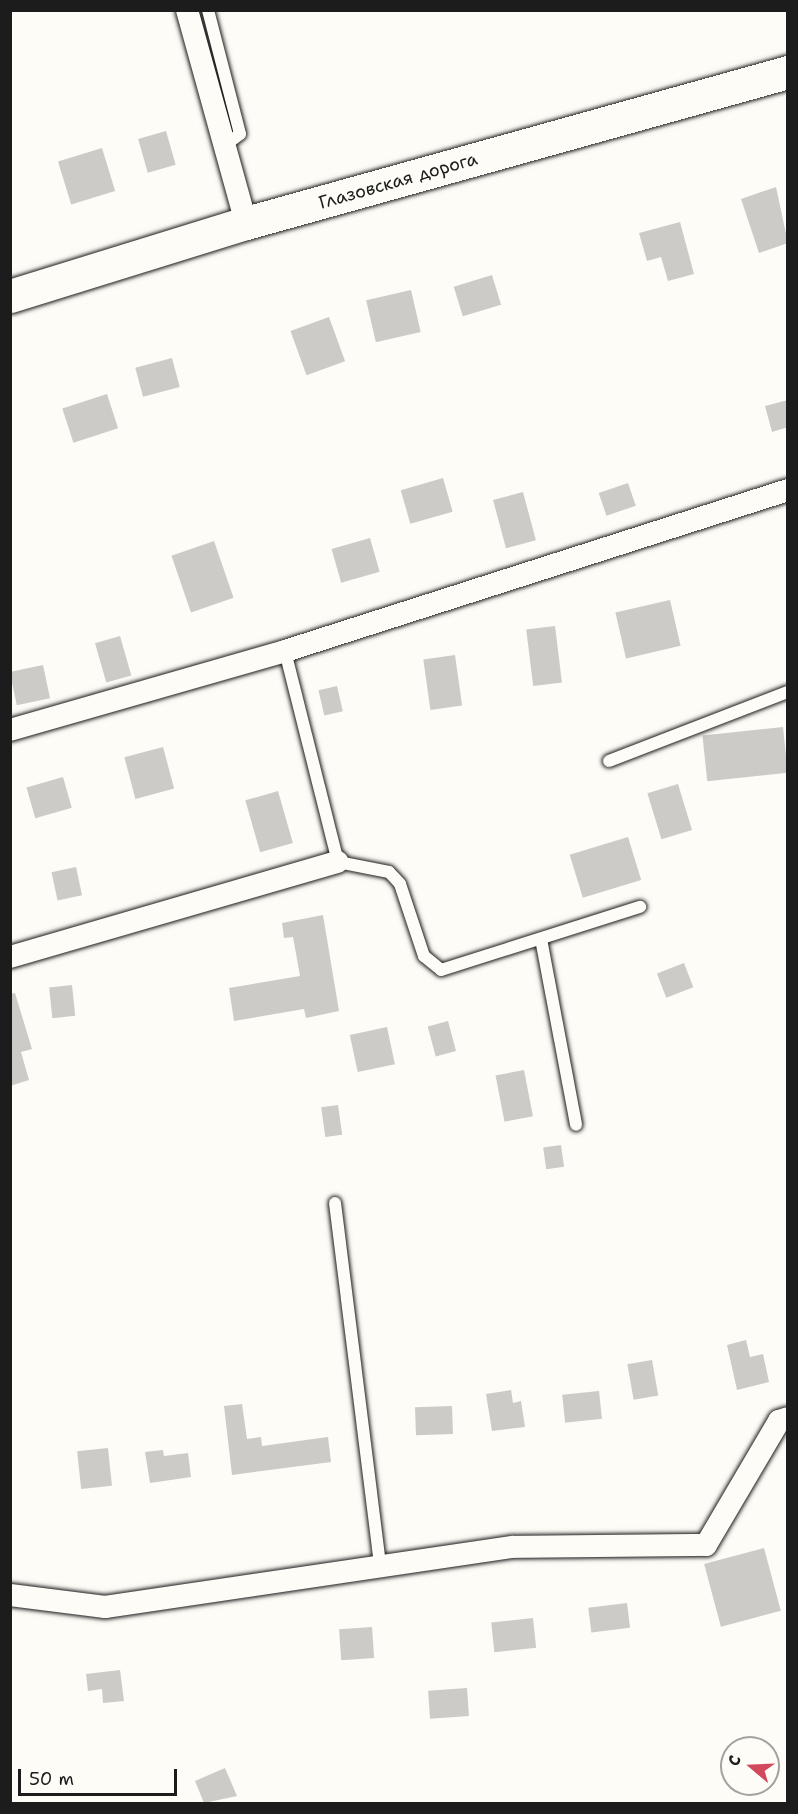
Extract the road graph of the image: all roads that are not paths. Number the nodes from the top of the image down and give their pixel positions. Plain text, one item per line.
1 (187, 10) edge
2 (208, 10) edge
3 (788, 72) edge
4 (224, 146) junction
5 (246, 223) junction
6 (10, 296) edge
7 (788, 490) edge
8 (285, 651) junction
9 (788, 692) edge
10 (10, 730) edge
11 (609, 761) dead end
12 (338, 862) junction
13 (640, 907) dead end
14 (541, 939) junction
15 (10, 957) edge
16 (576, 1125) dead end
17 (335, 1203) dead end
18 (788, 1418) edge
19 (380, 1566) junction
20 (10, 1595) edge

1 - 4 street
2 - 4 lane
3 - 5 street, Глазовская дорога
4 - 5 street
5 - 6 street, Глазовская дорога
7 - 8 street
8 - 10 street
8 - 12 lane
9 - 11 lane
12 - 14 lane
12 - 15 street
13 - 14 lane
14 - 16 lane
17 - 19 lane
18 - 19 street
19 - 20 street

